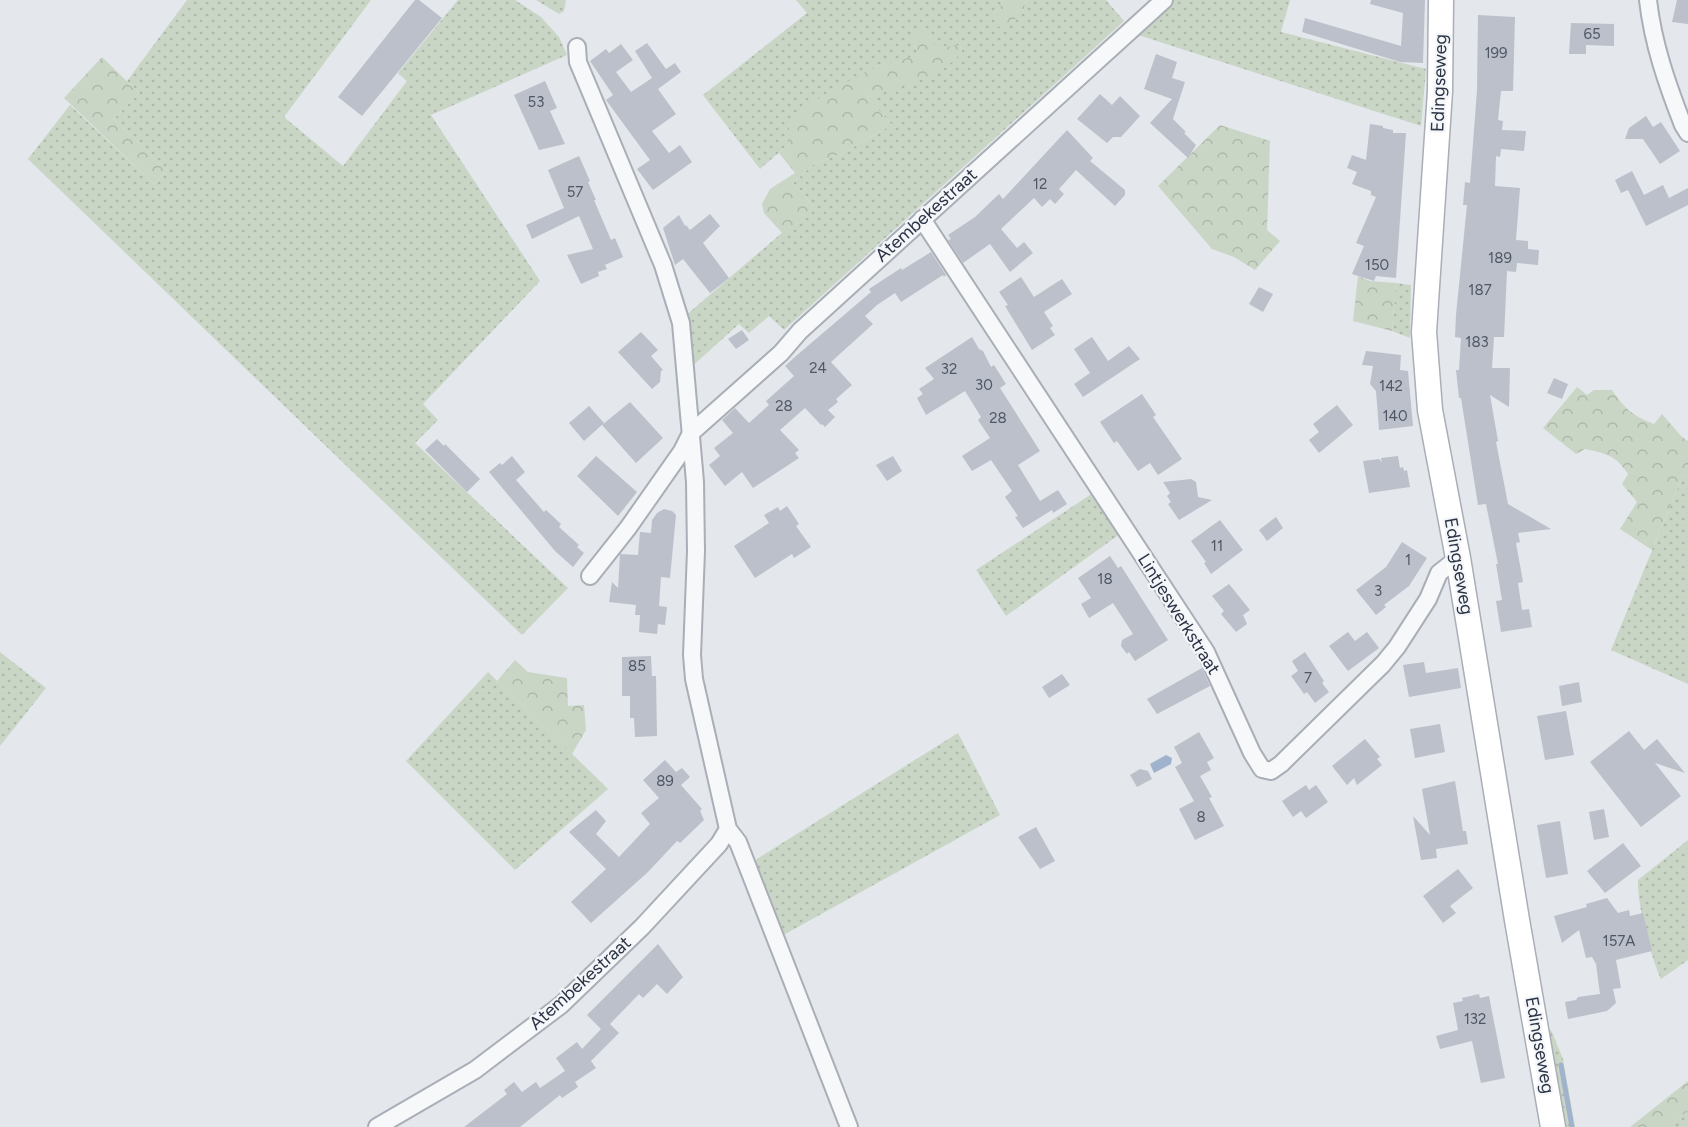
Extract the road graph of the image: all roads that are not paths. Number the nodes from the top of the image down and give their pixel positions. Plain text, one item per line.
1 (1164, 0) edge
2 (1441, 0) edge
3 (1648, 0) edge
4 (577, 47) dead end
5 (1688, 132) edge
6 (922, 219) junction
7 (692, 433) junction
8 (1458, 558) junction
9 (590, 576) dead end
10 (728, 829) junction
11 (377, 1127) edge
12 (849, 1127) edge
13 (1553, 1127) edge

1 - 6 street, Atembekestraat
2 - 8 main road, Edingseweg
3 - 5 street
4 - 7 street
6 - 7 street, Atembekestraat
6 - 8 street, Lintjeswerkstraat
7 - 9 street, Atembekestraat
7 - 10 street
8 - 13 main road, Edingseweg
10 - 11 street, Atembekestraat
10 - 12 street

